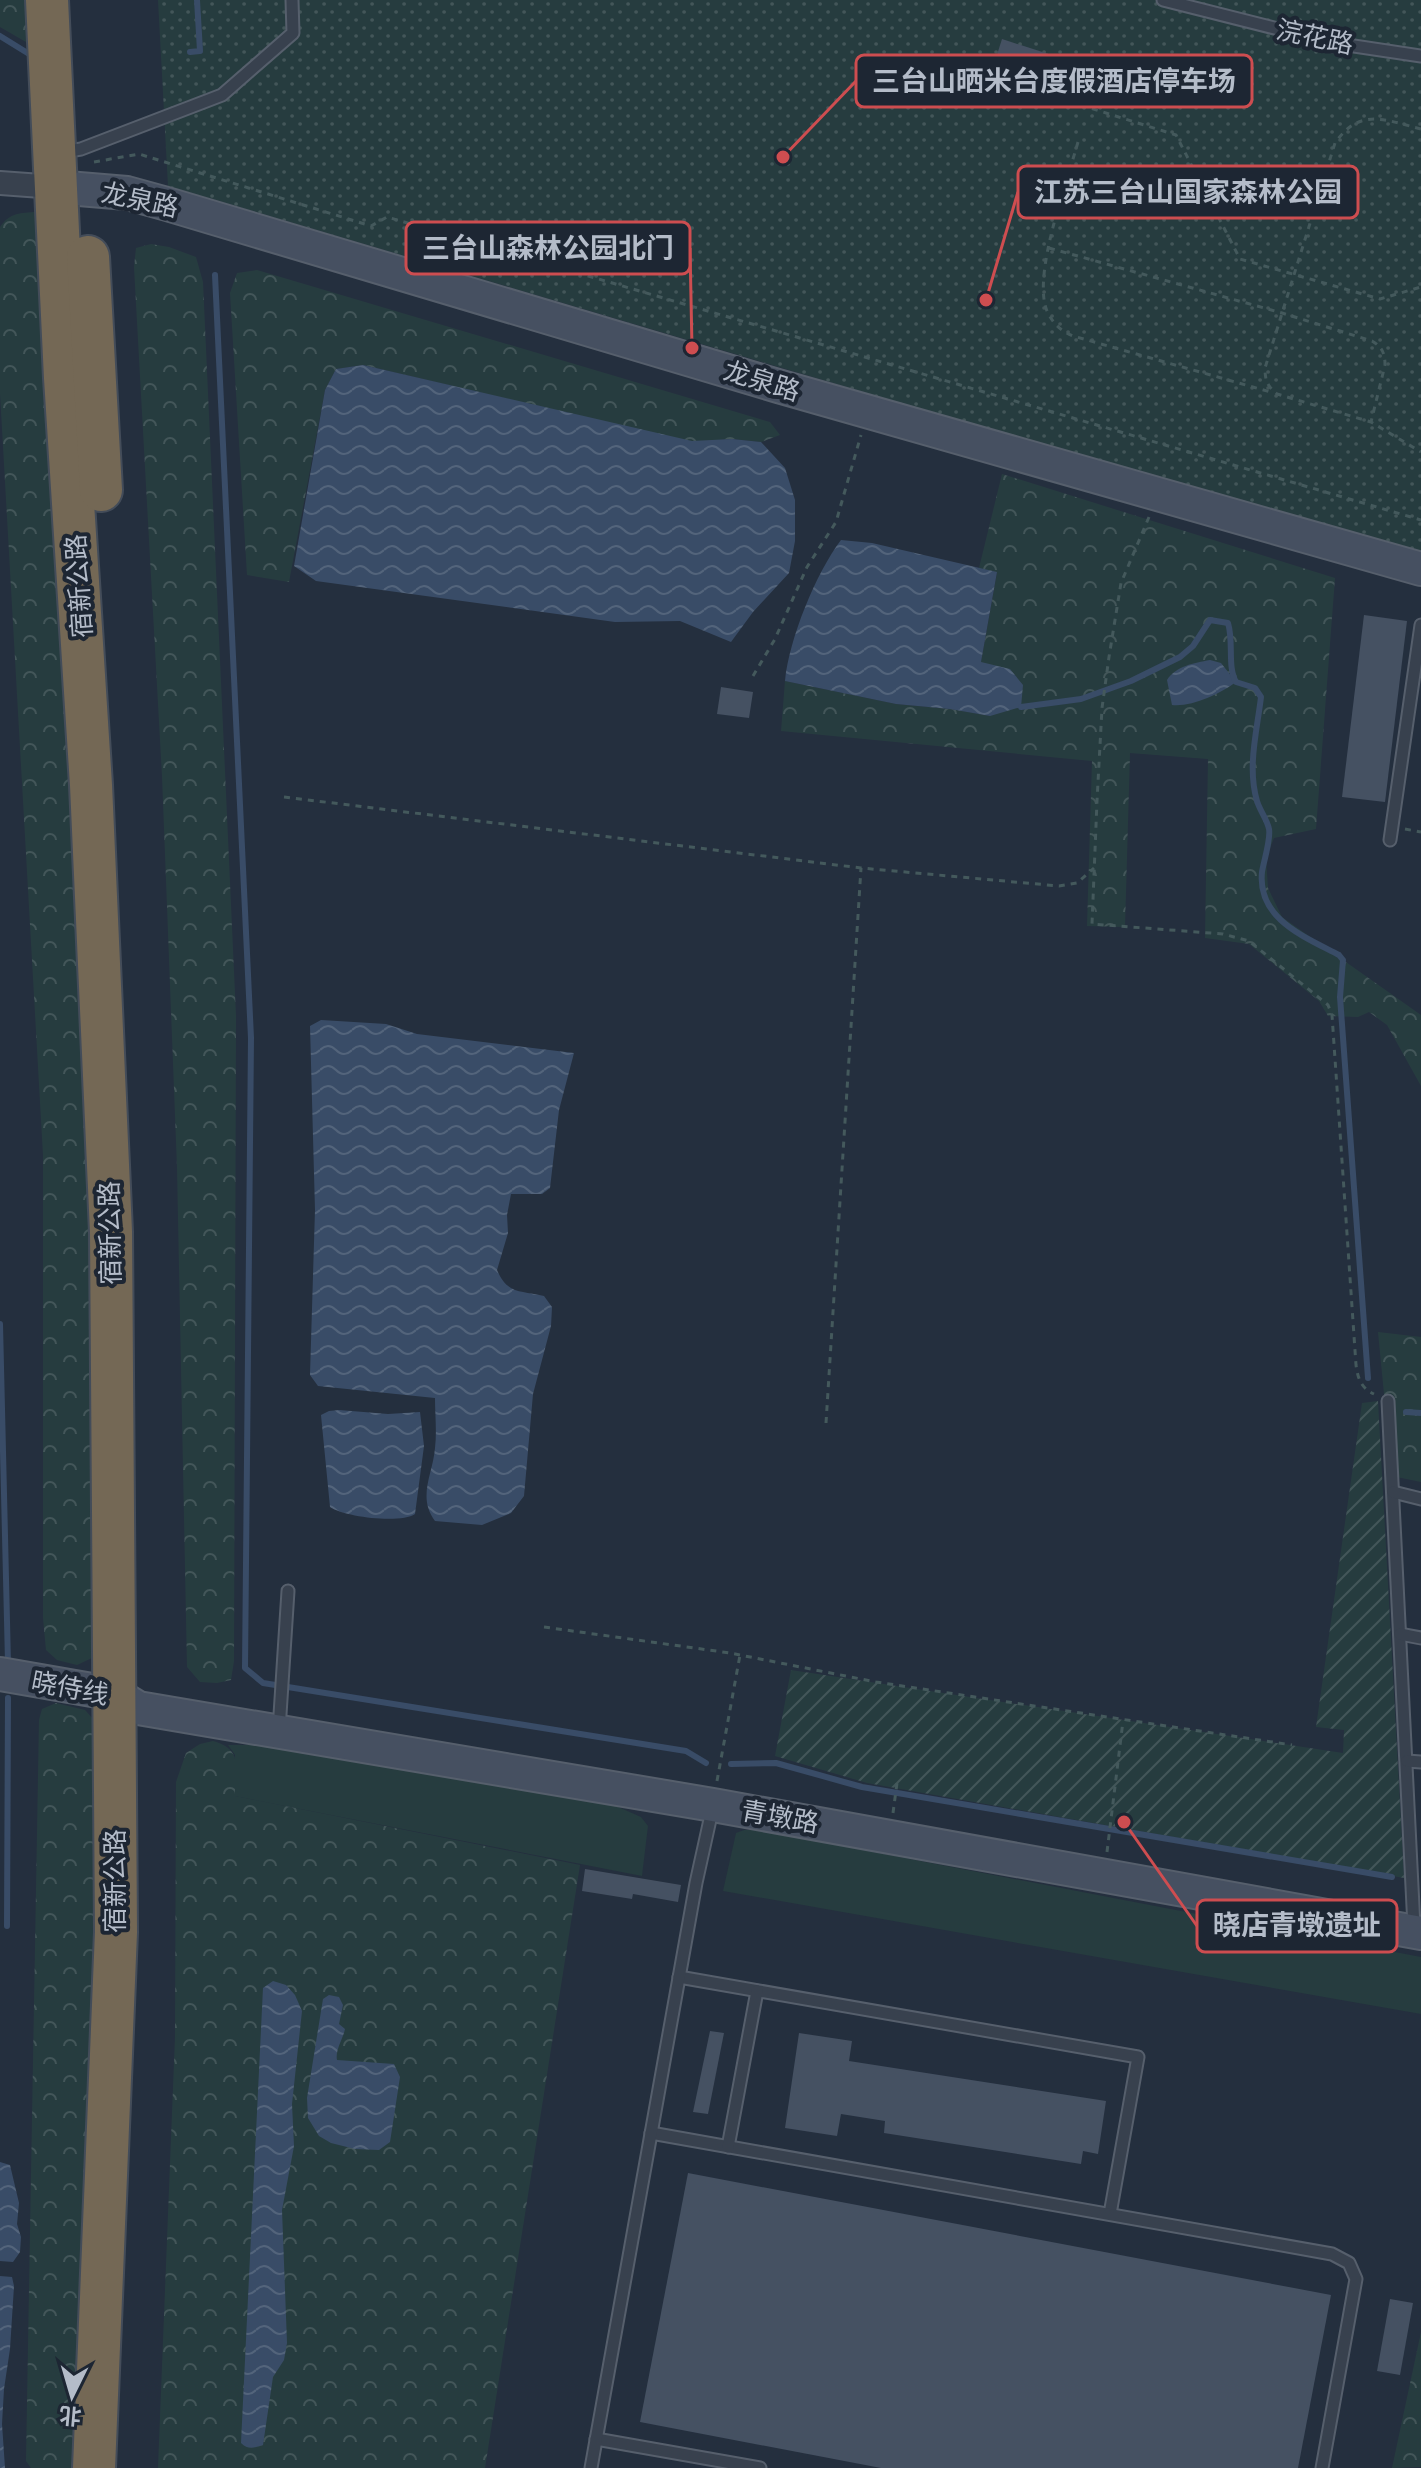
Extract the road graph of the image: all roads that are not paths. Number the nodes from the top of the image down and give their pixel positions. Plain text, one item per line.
1 (47, 0) edge
2 (74, 0) edge
3 (292, 0) edge
4 (1163, 0) edge
5 (1421, 56) edge
6 (71, 168) junction
7 (0, 183) edge
8 (1421, 569) edge
9 (1421, 625) edge
10 (1390, 840) dead end
11 (1388, 1401) road end
12 (1393, 1492) junction
13 (1421, 1499) edge
14 (288, 1591) dead end
15 (1400, 1634) junction
16 (1421, 1638) edge
17 (0, 1674) edge
18 (127, 1701) junction
19 (279, 1732) junction
20 (1407, 1761) junction
21 (1421, 1762) edge
22 (713, 1805) junction
23 (1418, 1932) edge
24 (679, 1977) junction
25 (757, 1991) junction
26 (651, 2133) junction
27 (728, 2147) junction
28 (1110, 2214) junction
29 (596, 2439) junction
30 (94, 2468) edge
31 (121, 2468) edge
32 (591, 2468) edge
33 (760, 2468) edge
34 (1322, 2468) edge

1 - 6 highway, 宿新公路
2 - 6 highway, 宿新公路
3 - 6 lane
4 - 5 lane, 浣花路
6 - 7 street
6 - 8 main road, 龙泉路
6 - 18 highway, 宿新公路
9 - 10 lane
11 - 12 lane
12 - 13 lane
12 - 15 lane
14 - 19 lane
15 - 16 lane
15 - 20 lane
17 - 18 main road, 晓侍线
18 - 19 main road, 青墩路
18 - 30 highway, 宿新公路
18 - 31 highway, 宿新公路
19 - 22 main road, 青墩路
20 - 21 lane
20 - 23 lane
22 - 23 main road, 青墩路
22 - 24 lane
24 - 25 lane
24 - 26 lane
25 - 27 lane
25 - 28 lane
26 - 27 lane
26 - 29 lane
27 - 28 lane
28 - 34 lane
29 - 32 lane
29 - 33 lane

